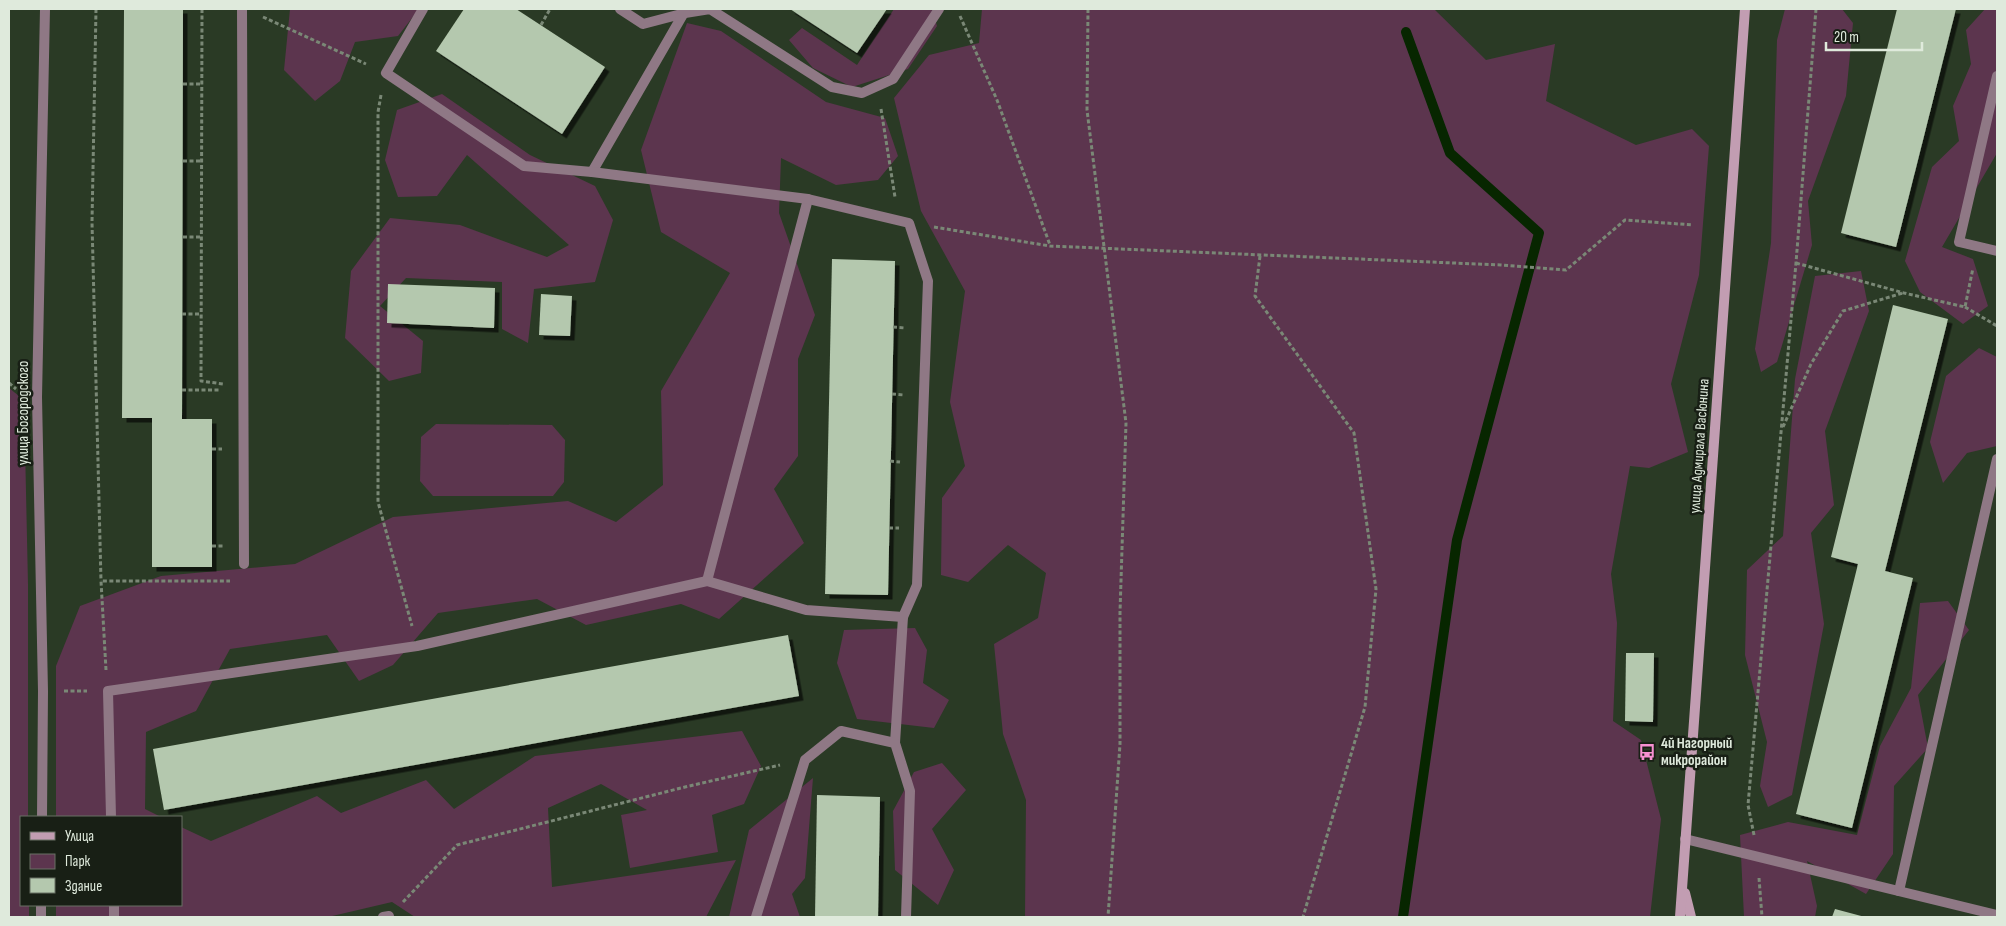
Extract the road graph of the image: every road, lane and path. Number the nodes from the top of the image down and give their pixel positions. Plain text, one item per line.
1 (44, 9) edge
2 (96, 9) edge
3 (202, 9) edge
4 (242, 9) edge
5 (424, 9) edge
6 (550, 9) edge
7 (620, 9) edge
8 (939, 9) edge
9 (957, 9) edge
10 (1088, 9) edge
11 (1745, 9) edge
12 (1816, 9) edge
13 (685, 11) edge
14 (254, 13) dead end
15 (541, 25) dead end
16 (386, 73) junction
17 (1997, 76) edge
18 (183, 84) dead end
19 (201, 84) junction
20 (878, 86) junction
21 (183, 161) dead end
22 (202, 161) junction
23 (592, 172) junction
24 (808, 199) junction
25 (904, 222) junction
26 (1693, 225) dead end
27 (182, 237) dead end
28 (200, 237) junction
29 (1050, 246) junction
30 (1978, 246) junction
31 (1105, 249) junction
32 (1997, 252) edge
33 (1260, 256) junction
34 (1796, 263) junction
35 (1904, 293) junction
36 (1965, 307) junction
37 (182, 314) dead end
38 (201, 314) junction
39 (1997, 326) edge
40 (229, 384) dead end
41 (182, 390) dead end
42 (230, 390) dead end
43 (1781, 431) junction
44 (1997, 459) edge
45 (244, 564) dead end
46 (231, 572) dead end
47 (101, 581) junction
48 (707, 581) junction
49 (903, 617) junction
50 (417, 646) junction
51 (43, 691) junction
52 (108, 691) junction
53 (895, 743) junction
54 (805, 760) junction
55 (42, 816) edge
56 (111, 816) edge
57 (1686, 839) junction
58 (1758, 857) junction
59 (1682, 885) junction
60 (1898, 891) junction
61 (1997, 915) edge
62 (386, 917) edge
63 (756, 917) edge
64 (906, 917) edge
65 (1108, 917) edge
66 (1304, 917) edge
67 (1680, 917) edge
68 (1691, 917) edge
69 (1762, 917) edge

1 - 51 street, улица Богородского
2 - 47 path
3 - 19 path
4 - 45 street
5 - 16 street
6 - 15 path
7 - 13 street
8 - 20 street
9 - 29 path
10 - 31 path
11 - 57 street, улица Адмирала Васюнина
12 - 34 path
13 - 20 street
13 - 23 street
14 - 16 path
16 - 23 street
16 - 50 path
17 - 30 street
18 - 19 path
19 - 22 path
20 - 25 path
21 - 22 path
22 - 28 path
23 - 24 street
24 - 25 street
24 - 48 street
25 - 29 path
25 - 49 street
26 - 33 path
27 - 28 path
28 - 38 path
29 - 31 path
30 - 32 street
30 - 36 path
31 - 33 path
31 - 65 path
33 - 66 path
34 - 35 path
34 - 43 path
35 - 36 path
35 - 43 path
36 - 39 path
37 - 38 path
38 - 40 path
41 - 42 path
43 - 58 path
44 - 60 street
46 - 47 path
47 - 52 path
48 - 49 street
48 - 50 street
49 - 53 street
50 - 52 street
51 - 52 path
51 - 55 street, улица Богородского
52 - 56 street
53 - 54 street
53 - 64 street
54 - 62 path
54 - 63 street
57 - 58 street
57 - 59 street, улица Адмирала Васюнина
58 - 60 street
58 - 69 path
59 - 67 street, улица Адмирала Васюнина
59 - 68 street
60 - 61 street

